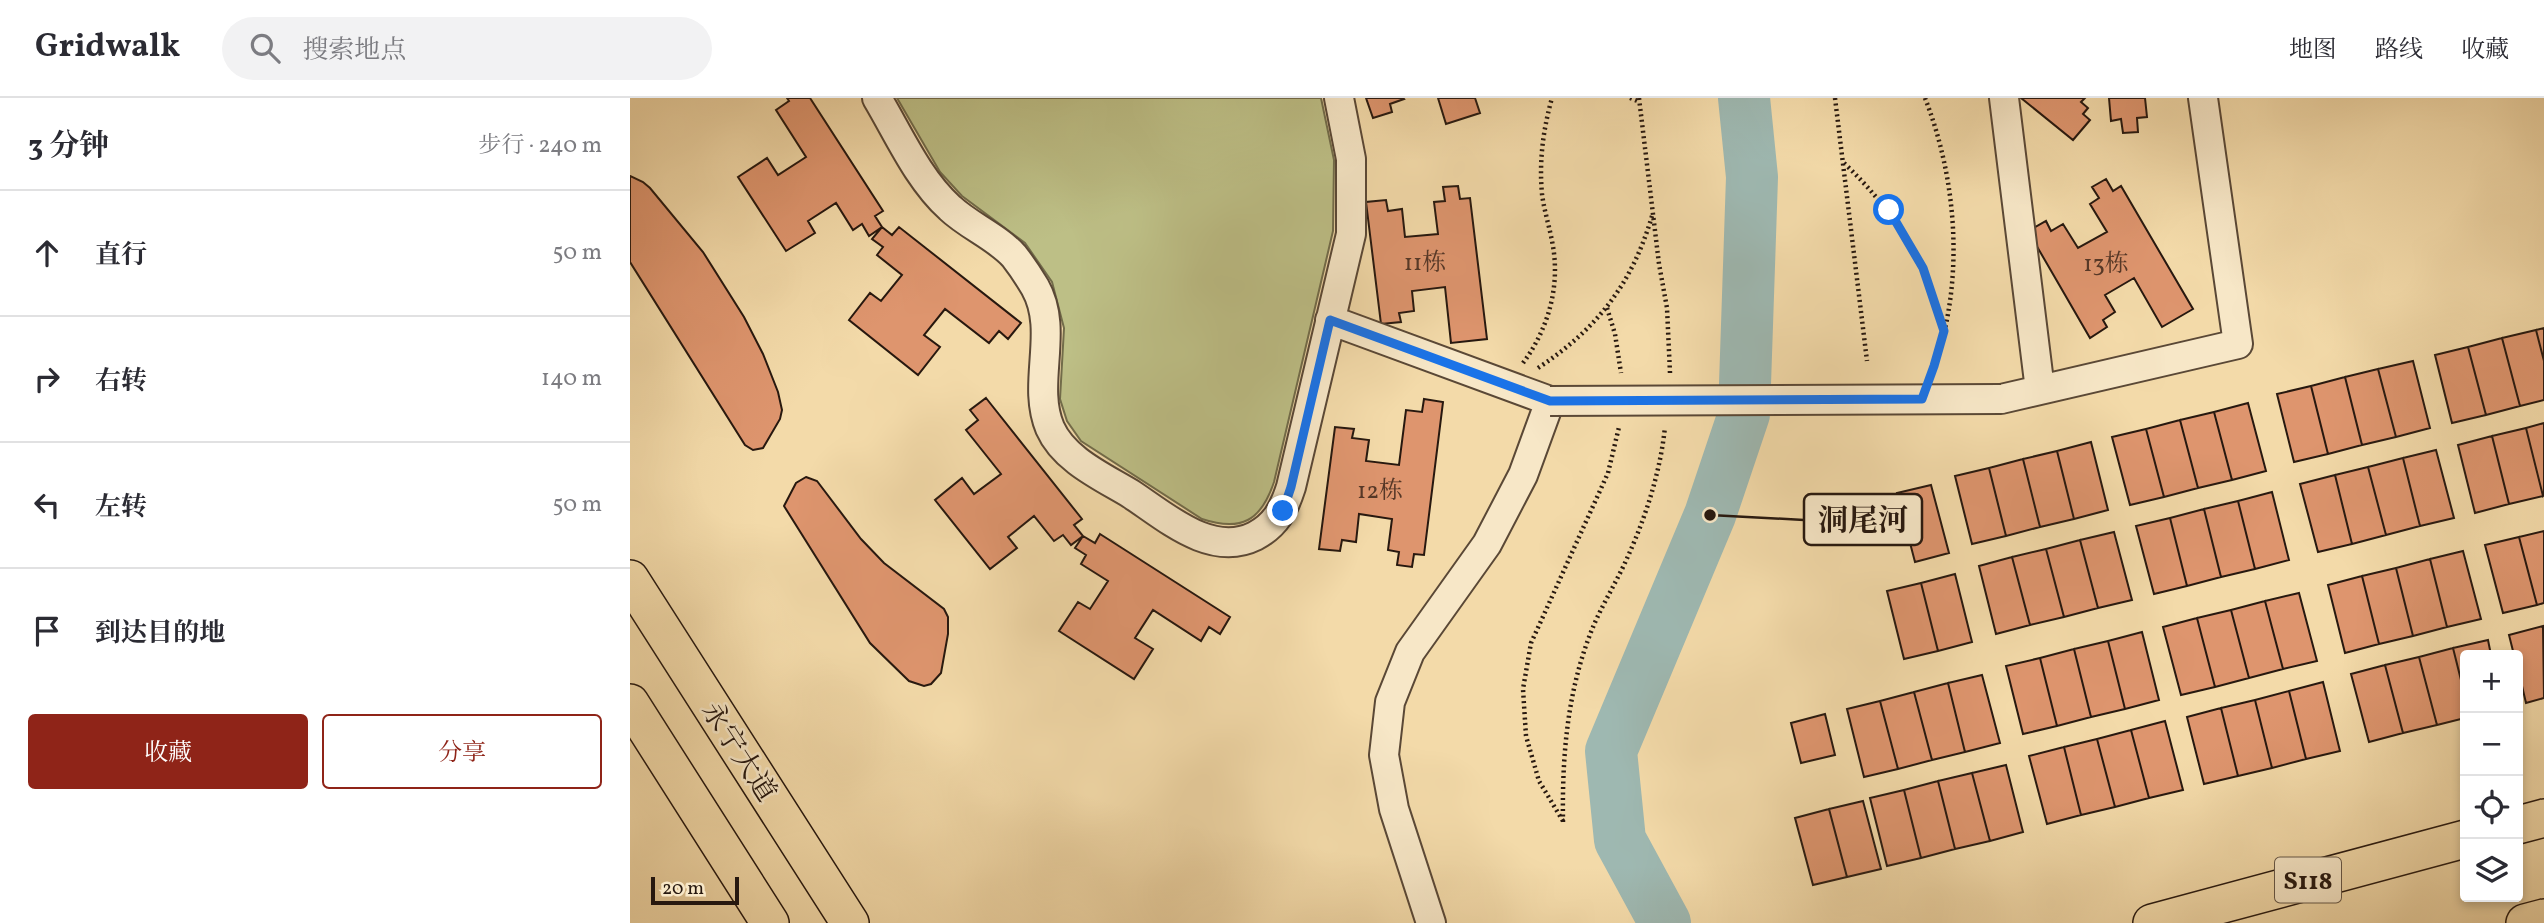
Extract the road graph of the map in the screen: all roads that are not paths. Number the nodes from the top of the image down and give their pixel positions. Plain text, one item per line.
1 (877, 98) edge
2 (1339, 98) edge
3 (2004, 98) edge
4 (2203, 98) edge
5 (1330, 320) junction
6 (2040, 390) junction
7 (1550, 401) junction
8 (630, 579) edge
9 (630, 703) edge
10 (2544, 818) edge
11 (2523, 824) edge
12 (2460, 840) edge
13 (2544, 918) edge
14 (770, 923) edge
15 (850, 923) edge
16 (1431, 923) edge
17 (2151, 923) edge
18 (2525, 923) edge

1 - 5 lane
2 - 5 lane
3 - 6 lane
4 - 6 lane
5 - 7 lane
6 - 7 lane, bridge
7 - 16 lane
8 - 15 main road, 永宁大道
9 - 14 main road
10 - 11 main road
12 - 17 main road, S118
13 - 18 main road

